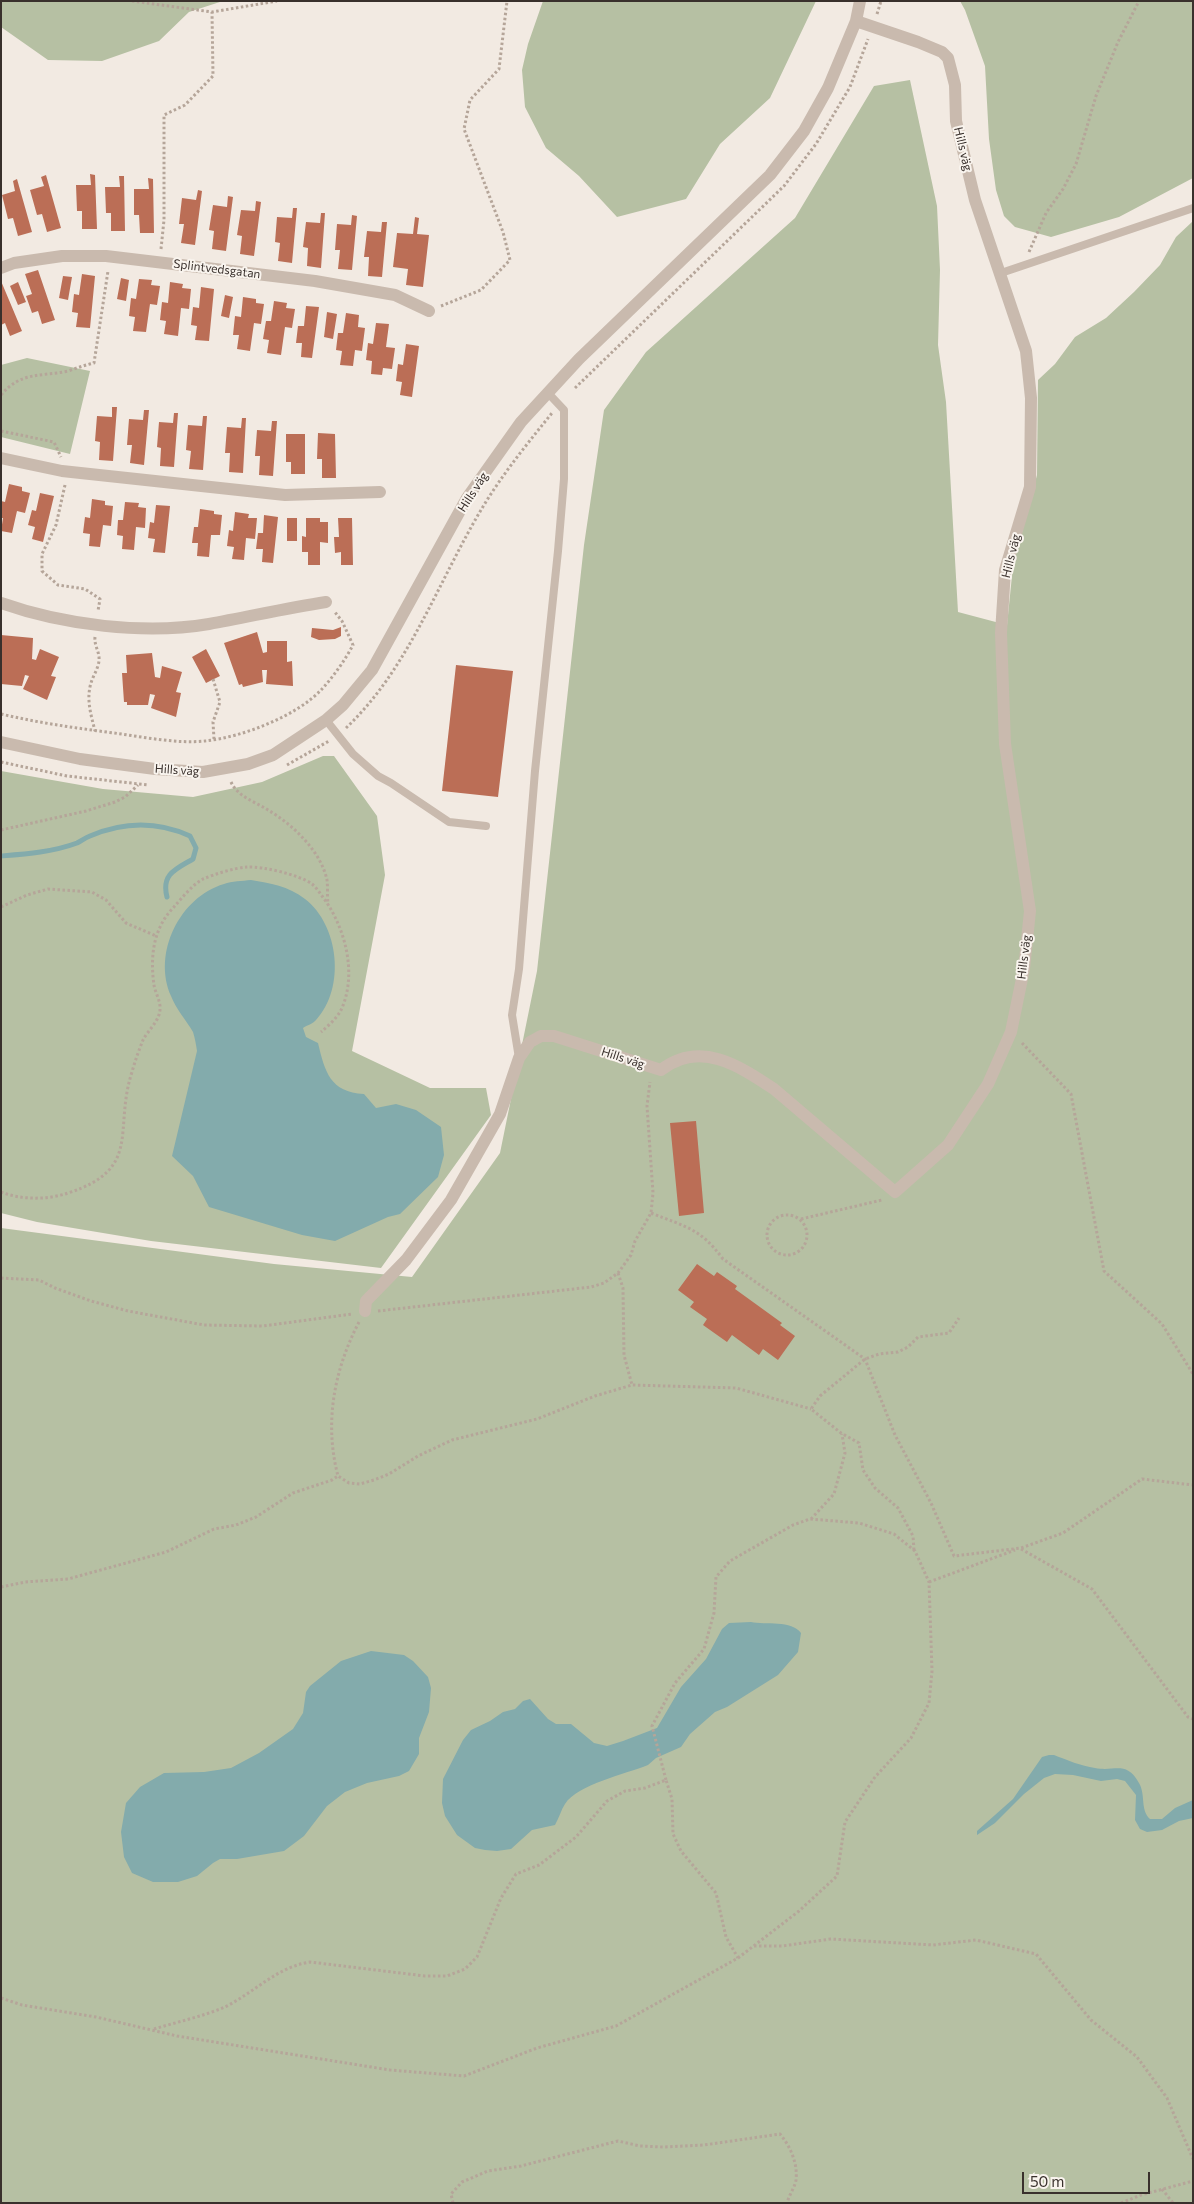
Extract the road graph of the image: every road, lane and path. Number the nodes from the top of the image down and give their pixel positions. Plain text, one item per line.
1 (132, 1) edge
2 (277, 1) edge
3 (507, 1) edge
4 (860, 1) edge
5 (1139, 1) edge
6 (878, 10) dead end
7 (212, 12) junction
8 (884, 15) dead end
9 (856, 21) junction
10 (1193, 208) edge
11 (1028, 254) dead end
12 (110, 256) junction
13 (159, 262) junction
14 (1, 268) edge
15 (1001, 273) junction
16 (429, 311) joint
17 (548, 393) junction
18 (1, 396) edge
19 (1, 431) edge
20 (1, 458) edge
21 (67, 471) junction
22 (380, 492) dead end
23 (326, 602) joint
24 (1, 603) edge
25 (96, 624) junction
26 (213, 679) dead end
27 (1, 714) edge
28 (326, 720) junction
29 (95, 731) junction
30 (214, 740) junction
31 (1, 742) edge
32 (231, 782) dead end
33 (139, 784) dead end
34 (486, 826) dead end
35 (1, 830) edge
36 (328, 904) junction
37 (1, 907) edge
38 (156, 936) junction
39 (321, 1032) dead end
40 (1011, 1032) junction
41 (518, 1058) junction
42 (1, 1192) edge
43 (895, 1192) junction
44 (651, 1213) dead end
45 (800, 1220) junction
46 (618, 1273) dead end
47 (365, 1311) joint
48 (959, 1318) dead end
49 (865, 1359) junction
50 (1193, 1374) edge
51 (632, 1385) junction
52 (812, 1409) junction
53 (841, 1433) junction
54 (338, 1476) junction
55 (1193, 1485) edge
56 (810, 1519) junction
57 (1021, 1548) junction
58 (914, 1551) junction
59 (929, 1582) junction
60 (1, 1587) edge
61 (1193, 1721) edge
62 (666, 1780) junction
63 (754, 1946) junction
64 (738, 1958) junction
65 (1, 1998) edge
66 (153, 2030) junction
67 (1193, 2159) edge
68 (1193, 2181) edge
69 (1162, 2189) junction
70 (453, 2203) edge
71 (787, 2203) edge
72 (1121, 2203) edge
73 (1173, 2203) edge

1 - 7 path
2 - 7 path
3 - 16 path
4 - 9 street, Hills väg
5 - 11 path
6 - 8 path
7 - 13 path
9 - 15 street, Hills väg
9 - 17 street, Hills väg
10 - 15 lane
12 - 13 street, Splintvedsgatan
12 - 14 street, Splintvedsgatan
12 - 18 path
13 - 16 street, Splintvedsgatan
15 - 40 street, Hills väg
17 - 28 street, Hills väg
17 - 41 lane
19 - 21 path
20 - 21 street
21 - 22 street
21 - 25 path
23 - 25 street
23 - 30 path
24 - 25 street
25 - 29 path
26 - 30 path
27 - 29 path
28 - 31 street, Hills väg
28 - 34 lane
29 - 30 path
32 - 36 path
33 - 35 path
36 - 38 path
36 - 39 path
37 - 38 path
38 - 42 path
40 - 43 street, Hills väg
40 - 50 path
41 - 43 street, Hills väg
41 - 47 street, Hills väg
43 - 45 path
44 - 49 path
45 - 45 path
46 - 51 path
47 - 54 path
48 - 49 path
49 - 52 path
49 - 57 path
51 - 52 path
51 - 54 path
52 - 53 path
53 - 56 path
53 - 58 path
54 - 60 path
55 - 57 path
56 - 58 path
56 - 62 path
57 - 59 path
57 - 61 path
58 - 59 path
59 - 63 path
62 - 64 path
62 - 66 path
63 - 64 path
63 - 67 path
64 - 66 path
65 - 66 path
68 - 69 path
69 - 72 path
69 - 73 path
70 - 71 path

